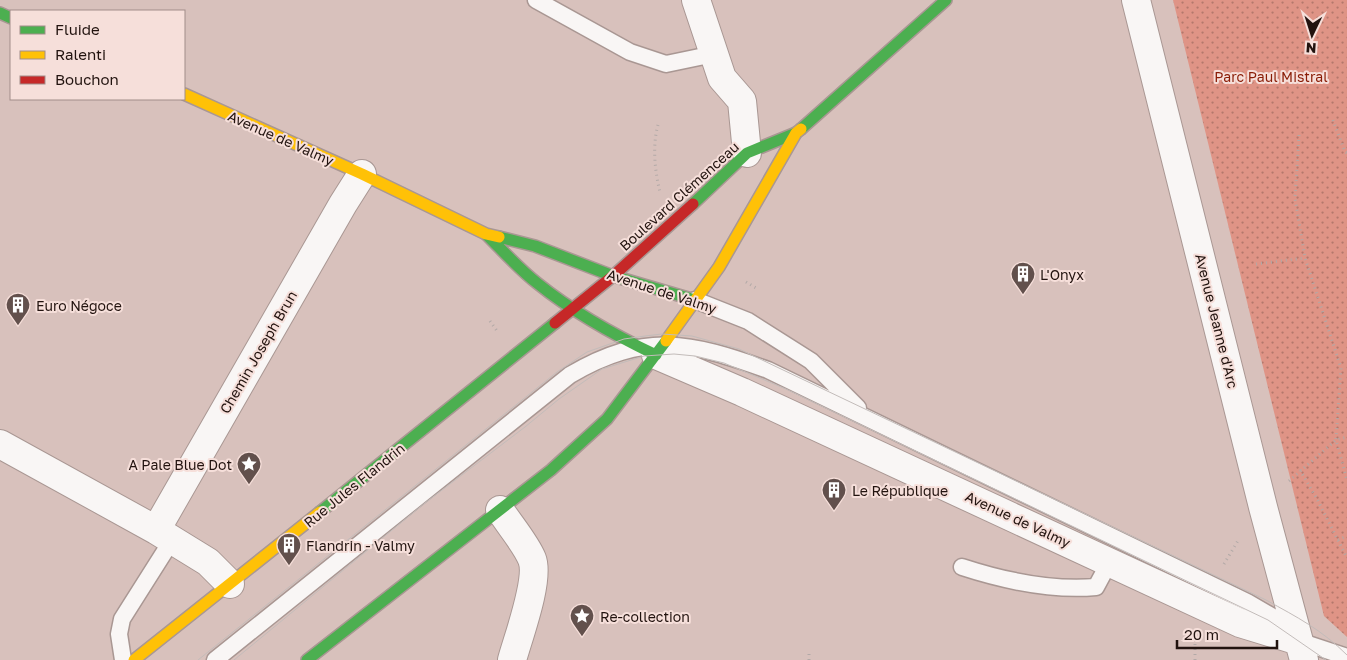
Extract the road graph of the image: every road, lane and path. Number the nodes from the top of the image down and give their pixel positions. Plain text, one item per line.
1 (536, 0) edge
2 (696, 0) edge
3 (946, 0) edge
4 (1136, 0) edge
5 (714, 54) junction
6 (185, 94) edge
7 (1333, 120) dead end
8 (658, 125) dead end
9 (796, 133) junction
10 (1299, 135) dead end
11 (748, 153) junction
12 (1347, 153) edge
13 (362, 174) junction
14 (658, 182) dead end
15 (486, 234) junction
16 (1305, 258) junction
17 (1256, 264) dead end
18 (613, 276) junction
19 (695, 300) junction
20 (572, 309) junction
21 (652, 349) junction
22 (1347, 366) edge
23 (1341, 368) junction
24 (867, 417) junction
25 (1347, 437) edge
26 (1336, 440) junction
27 (0, 444) edge
28 (1300, 470) junction
29 (1347, 480) edge
30 (1263, 507) junction
31 (500, 510) junction
32 (164, 535) junction
33 (1347, 536) edge
34 (1338, 540) junction
35 (1347, 558) edge
36 (1110, 562) junction
37 (962, 567) dead end
38 (230, 584) junction
39 (1195, 634) dead end
40 (1302, 651) edge
41 (809, 654) dead end
42 (1347, 657) edge
43 (124, 660) edge
44 (134, 660) edge
45 (215, 660) edge
46 (307, 660) edge
47 (512, 660) edge
48 (809, 660) edge
49 (1195, 660) edge

1 - 5 lane
2 - 5 street
3 - 9 main road, Boulevard Clémenceau
4 - 30 street, Avenue Jeanne d'Arc
5 - 11 street
6 - 13 main road, Avenue de Valmy
7 - 12 path
8 - 14 path
9 - 11 main road, Boulevard Clémenceau
9 - 19 main road, Boulevard Clémenceau
10 - 16 path
11 - 18 main road, Boulevard Clémenceau
13 - 15 main road, Avenue de Valmy
13 - 32 street, Chemin Joseph Brun
15 - 18 main road, Avenue de Valmy
15 - 20 main road, Avenue de Valmy
16 - 17 path
16 - 23 path
18 - 19 main road, Avenue de Valmy
18 - 20 main road, Boulevard Clémenceau
19 - 21 main road, Boulevard Clémenceau
19 - 24 lane, Avenue de Valmy
20 - 21 main road, Avenue de Valmy
20 - 38 main road, Rue Jules Flandrin
21 - 24 lane, Avenue de Valmy
21 - 31 main road
21 - 36 street, Avenue de Valmy
21 - 45 lane
22 - 23 path
23 - 26 path
24 - 40 lane
25 - 26 path
26 - 28 path
26 - 29 path
27 - 32 street
28 - 30 path
28 - 34 path
30 - 40 street, Avenue Jeanne d'Arc
31 - 46 main road
31 - 47 street
32 - 38 street
32 - 43 lane, Chemin Joseph Brun
33 - 34 path
34 - 35 path
36 - 37 lane
36 - 40 street, Avenue de Valmy
38 - 44 main road, Rue Jules Flandrin
39 - 49 path
40 - 42 lane
41 - 48 path

